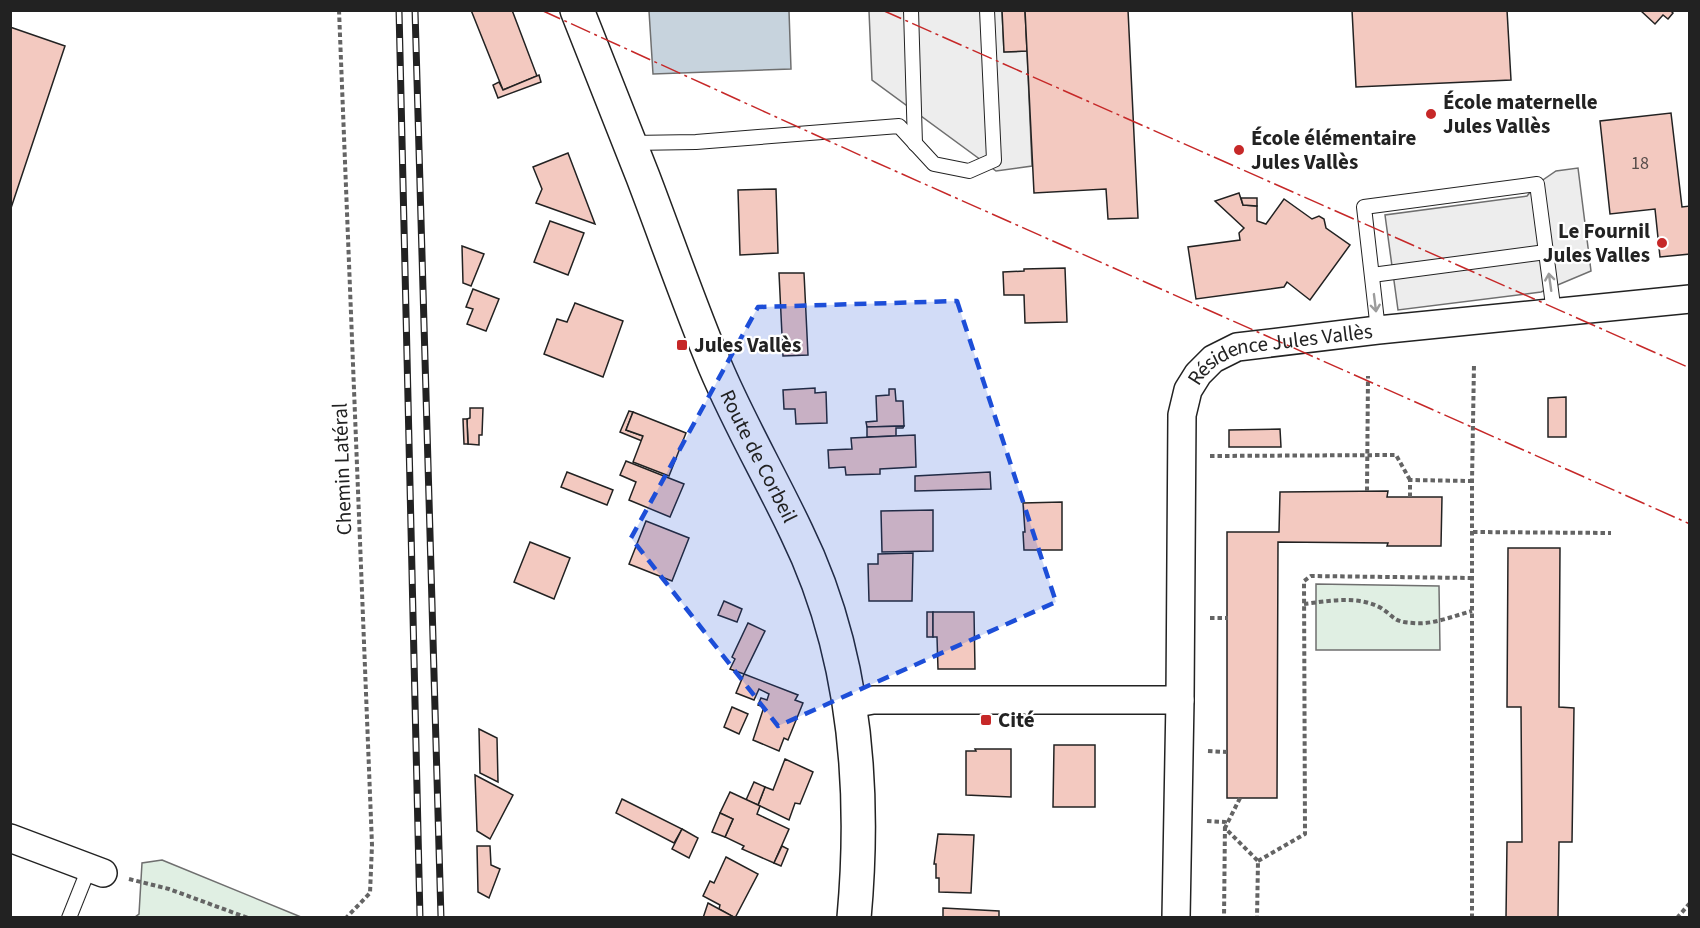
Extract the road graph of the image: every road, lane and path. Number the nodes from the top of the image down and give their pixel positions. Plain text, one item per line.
1 (339, 10) edge
2 (578, 10) edge
3 (911, 10) edge
4 (987, 10) edge
5 (629, 143) junction
6 (915, 144) junction
7 (1546, 252) junction
8 (1372, 275) junction
9 (1689, 299) edge
10 (1554, 313) junction
11 (1378, 330) junction
12 (1474, 364) dead end
13 (1368, 376) dead end
14 (1367, 454) junction
15 (1202, 456) dead end
16 (1410, 480) junction
17 (1472, 481) junction
18 (1366, 491) dead end
19 (1410, 497) dead end
20 (1473, 532) junction
21 (1611, 533) dead end
22 (1472, 578) junction
23 (1304, 604) junction
24 (1210, 607) dead end
25 (1472, 611) junction
26 (1210, 618) junction
27 (1228, 618) dead end
28 (1209, 629) dead end
29 (1180, 700) junction
30 (851, 704) junction
31 (1208, 740) dead end
32 (1227, 752) dead end
33 (1240, 798) dead end
34 (1207, 810) dead end
35 (1225, 828) junction
36 (10, 838) edge
37 (1258, 861) junction
38 (96, 871) junction
39 (1689, 903) edge
40 (69, 918) edge
41 (248, 918) edge
42 (346, 918) edge
43 (855, 918) edge
44 (1176, 918) edge
45 (1224, 918) edge
46 (1257, 918) edge
47 (1472, 918) edge
48 (1677, 918) edge

1 - 42 path, Chemin Latéral
2 - 5 main road, Route de Corbeil
3 - 6 lane
4 - 6 lane
5 - 6 lane
5 - 30 main road, Route de Corbeil
7 - 8 lane
7 - 8 lane
10 -> 7 lane
8 -> 11 lane
9 - 10 street, Résidence Jules Vallès
10 - 11 street, Résidence Jules Vallès
11 - 29 street, Résidence Jules Vallès
12 - 17 path
13 - 14 path
14 - 15 path
14 - 16 path
14 - 18 path
16 - 17 path
16 - 19 path
17 - 20 path
20 - 21 path
20 - 22 path
22 - 23 path
22 - 25 path
23 - 25 path
23 - 37 path
24 - 26 path
25 - 47 path
26 - 27 path
26 - 28 path
29 - 30 street
29 - 44 street, Résidence Jules Vallès
30 - 43 main road, Route de Corbeil
31 - 32 path
33 - 35 path
34 - 35 path
35 - 37 path
35 - 45 path
36 - 38 street
37 - 46 path
38 - 40 lane
38 - 41 path
39 - 48 path

